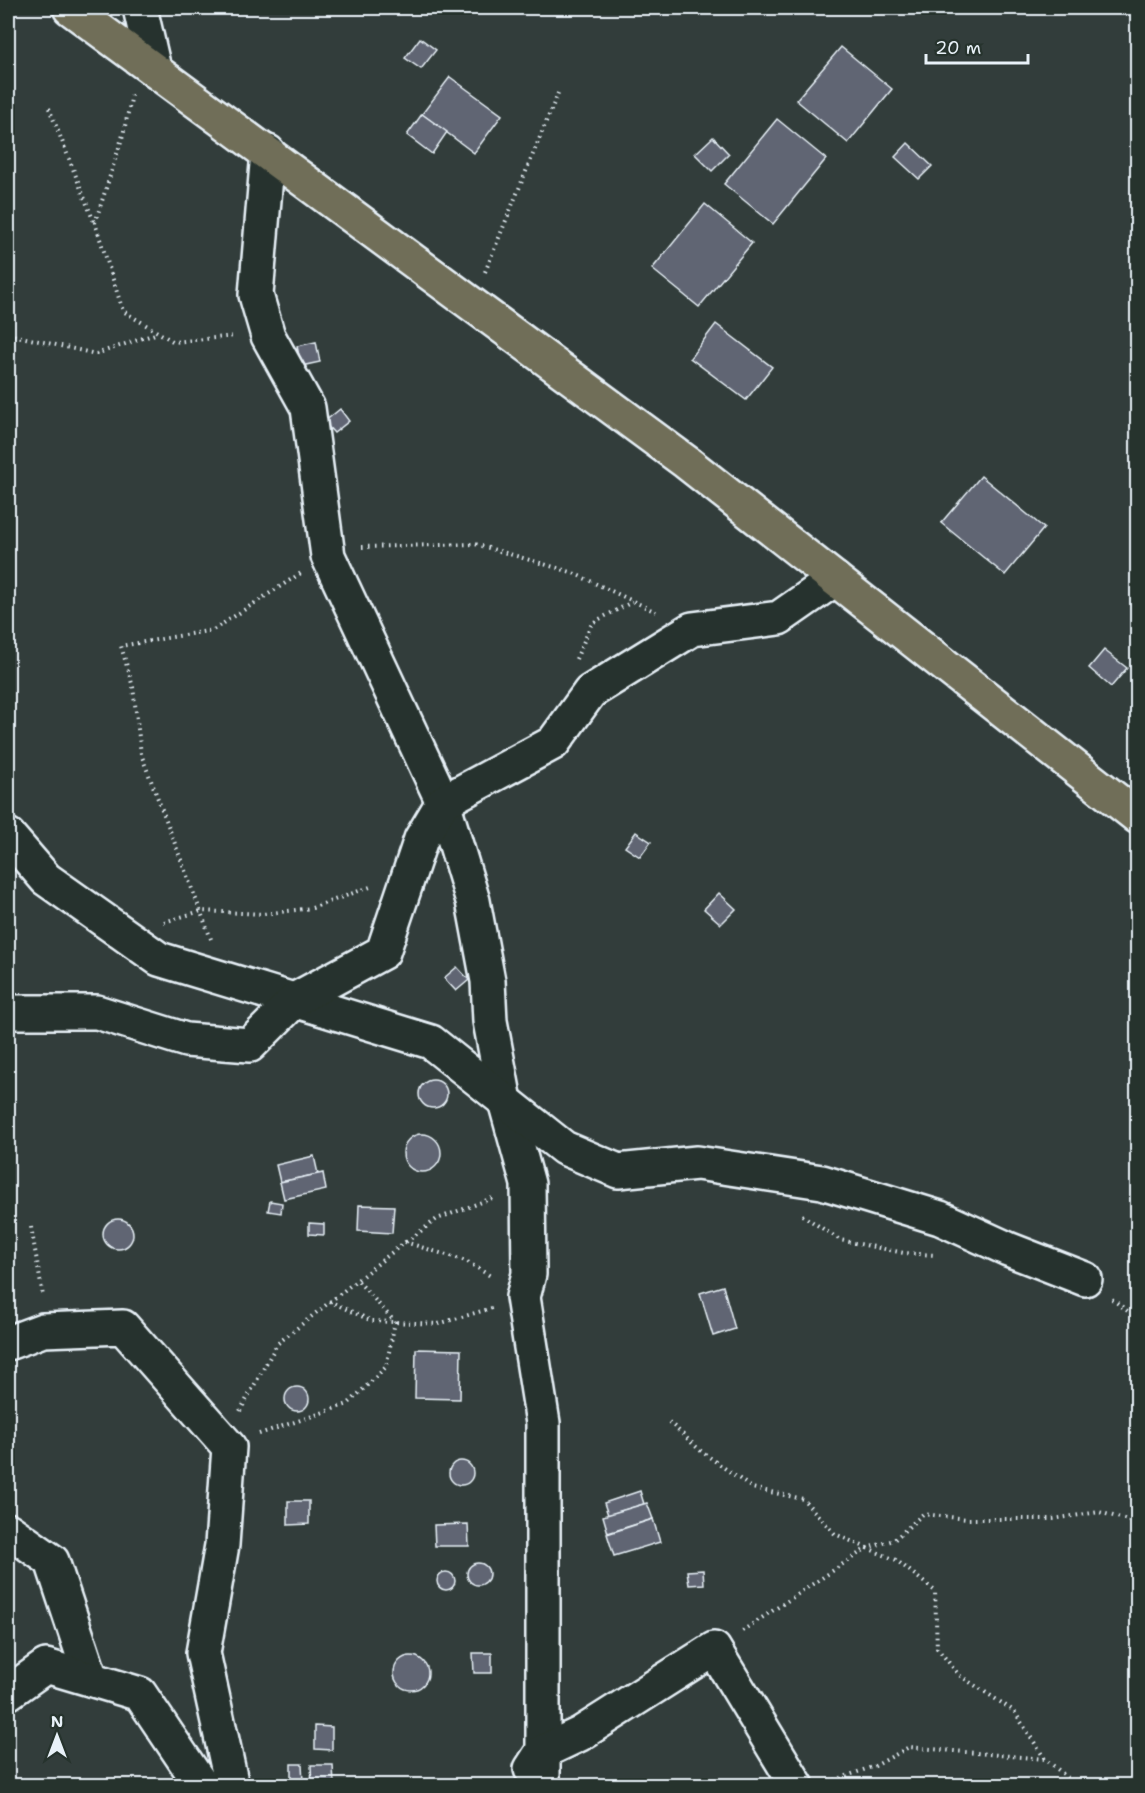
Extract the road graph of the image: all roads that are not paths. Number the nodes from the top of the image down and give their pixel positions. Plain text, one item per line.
1 (70, 8) edge
2 (140, 8) edge
3 (154, 69) junction
4 (268, 152) junction
5 (835, 579) junction
6 (443, 802) junction
7 (1137, 817) edge
8 (8, 835) edge
9 (296, 999) junction
10 (8, 1012) edge
11 (505, 1101) junction
12 (1085, 1278) dead end
13 (8, 1343) edge
14 (8, 1530) edge
15 (91, 1679) junction
16 (8, 1694) edge
17 (542, 1752) junction
18 (202, 1785) edge
19 (232, 1785) edge
20 (521, 1785) edge
21 (543, 1785) edge
22 (797, 1785) edge

1 - 3 highway
2 - 3 street
3 - 4 highway
4 - 5 highway
4 - 6 street
5 - 6 street
5 - 7 highway
6 - 9 street
6 - 11 street
8 - 9 street
9 - 10 street
9 - 11 street
11 - 12 street
11 - 17 street
13 - 19 street
14 - 15 street
15 - 16 street
15 - 18 street
17 - 20 street
17 - 21 street
17 - 22 street

